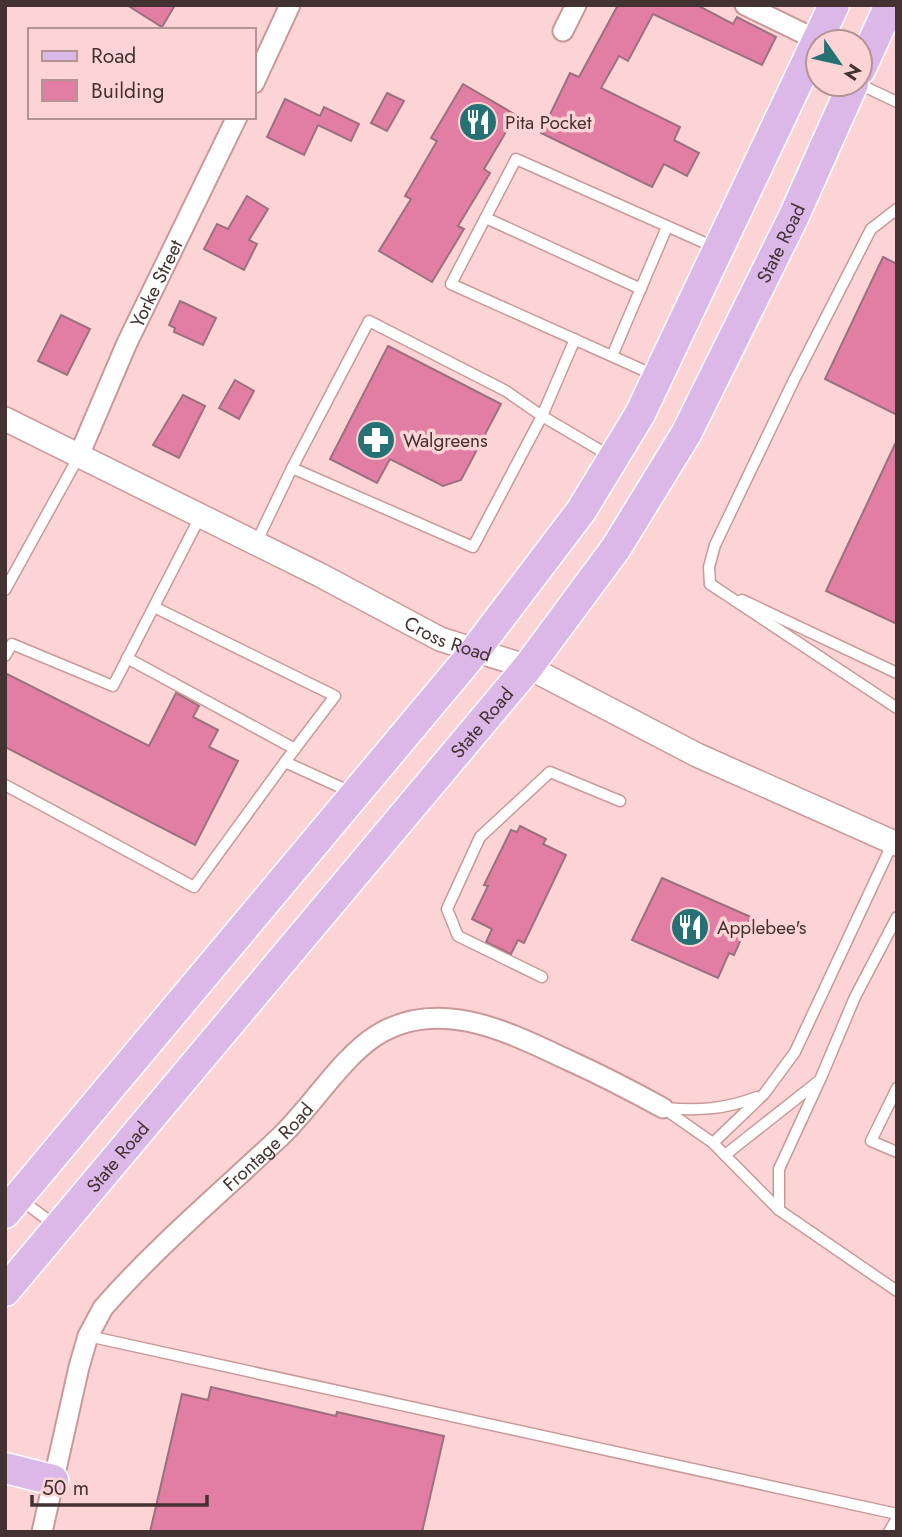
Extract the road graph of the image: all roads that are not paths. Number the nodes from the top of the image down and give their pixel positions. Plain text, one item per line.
1 (290, 5) edge
2 (576, 5) edge
3 (745, 5) edge
4 (834, 5) edge
5 (890, 5) edge
6 (824, 28) edge
7 (563, 31) dead end
8 (804, 34) edge
9 (874, 40) edge
10 (804, 72) edge
11 (256, 79) edge
12 (874, 91) edge
13 (847, 98) edge
14 (897, 102) edge
15 (236, 119) edge
16 (897, 209) edge
17 (486, 218) junction
18 (667, 227) junction
19 (718, 249) junction
20 (640, 289) junction
21 (575, 339) junction
22 (612, 356) junction
23 (658, 376) junction
24 (542, 416) junction
25 (5, 419) edge
26 (80, 453) junction
27 (613, 458) junction
28 (292, 468) junction
29 (201, 514) junction
30 (256, 542) junction
31 (710, 584) junction
32 (5, 590) edge
33 (153, 607) junction
34 (474, 652) junction
35 (5, 656) edge
36 (127, 658) junction
37 (528, 667) junction
38 (897, 673) edge
39 (897, 708) edge
40 (295, 749) junction
41 (285, 762) junction
42 (5, 785) edge
43 (355, 794) junction
44 (620, 801) dead end
45 (895, 840) edge
46 (897, 918) edge
47 (542, 977) dead end
48 (820, 1080) junction
49 (897, 1088) edge
50 (764, 1094) junction
51 (663, 1108) junction
52 (713, 1143) junction
53 (897, 1152) edge
54 (725, 1155) junction
55 (10, 1200) edge
56 (779, 1210) junction
57 (58, 1227) junction
58 (5, 1291) edge
59 (897, 1291) edge
60 (88, 1336) junction
61 (5, 1468) edge
62 (53, 1480) junction
63 (897, 1516) edge
64 (41, 1532) edge
65 (889, 1532) edge

1 - 11 street
2 - 7 street
3 - 8 street
4 - 6 main road
5 - 9 main road
10 - 19 main road
12 - 14 lane
13 - 37 main road, State Road
15 - 26 street, Yorke Street
16 - 31 lane
17 - 18 lane
17 - 20 lane
17 - 21 lane
18 - 19 lane
18 - 20 lane
19 - 23 main road
20 - 22 lane
21 - 22 lane
21 - 24 lane
22 - 23 lane
23 - 27 main road
24 - 27 lane
24 - 28 lane
24 - 28 lane
25 - 26 street, Cross Road
26 - 29 street, Cross Road
26 - 32 lane
27 - 34 main road
28 - 30 lane
29 - 30 street, Cross Road
29 - 33 lane
30 - 34 street, Cross Road
31 - 38 lane
31 - 39 lane
33 - 36 lane
33 - 40 lane
34 - 37 street, Cross Road
34 - 43 main road
35 - 36 lane
36 - 40 lane
37 - 45 street, Cross Road
37 - 57 main road, State Road
40 - 41 lane
41 - 42 lane
41 - 43 lane
43 - 55 main road
44 - 47 lane
45 - 50 lane
46 - 48 lane
48 - 54 lane
48 - 56 lane
49 - 53 lane
50 - 51 lane
50 - 52 lane
51 - 52 lane
51 - 60 street, Frontage Road
52 - 54 lane
54 - 56 lane
55 - 57 lane
56 - 59 lane
57 - 58 main road, State Road
60 - 62 street, Frontage Road
60 - 63 lane
61 - 62 main road
62 - 64 street, Frontage Road
63 - 65 lane

